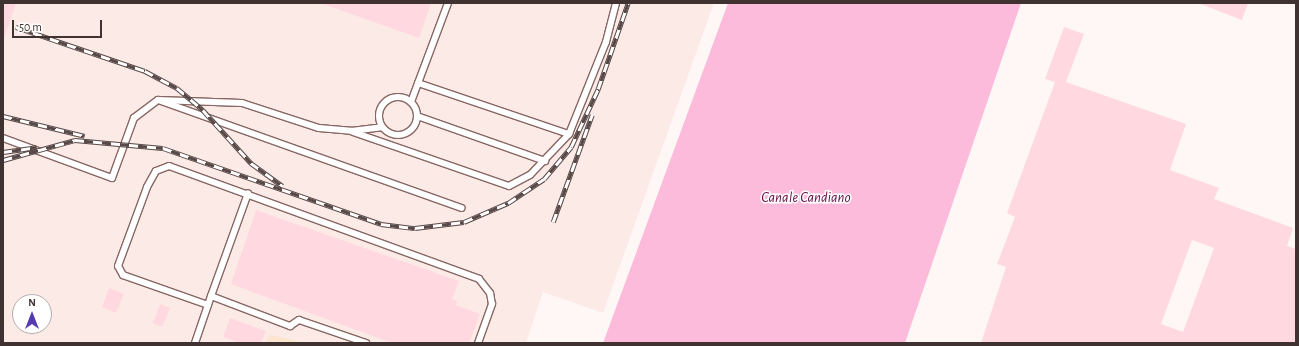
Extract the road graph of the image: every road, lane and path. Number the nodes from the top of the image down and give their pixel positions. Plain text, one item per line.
1 (448, 3) edge
2 (616, 3) edge
3 (418, 83) junction
4 (158, 100) junction
5 (411, 102) junction
6 (417, 116) junction
7 (382, 127) junction
8 (351, 131) junction
9 (569, 134) junction
10 (3, 138) edge
11 (545, 161) junction
12 (248, 193) junction
13 (461, 208) dead end
14 (211, 296) junction
15 (208, 305) junction
16 (195, 343) edge
17 (366, 343) edge
18 (478, 343) edge

1 - 3 lane
2 - 9 lane
3 - 5 lane
3 - 9 lane
4 - 8 lane
4 - 10 lane
4 - 13 lane
5 - 6 lane
5 - 7 lane
6 - 7 lane
6 - 11 lane
7 - 8 lane
8 - 11 lane
9 - 11 lane
12 - 14 lane
12 - 15 lane
12 - 18 lane
14 - 15 lane
14 - 17 lane
15 - 16 lane

